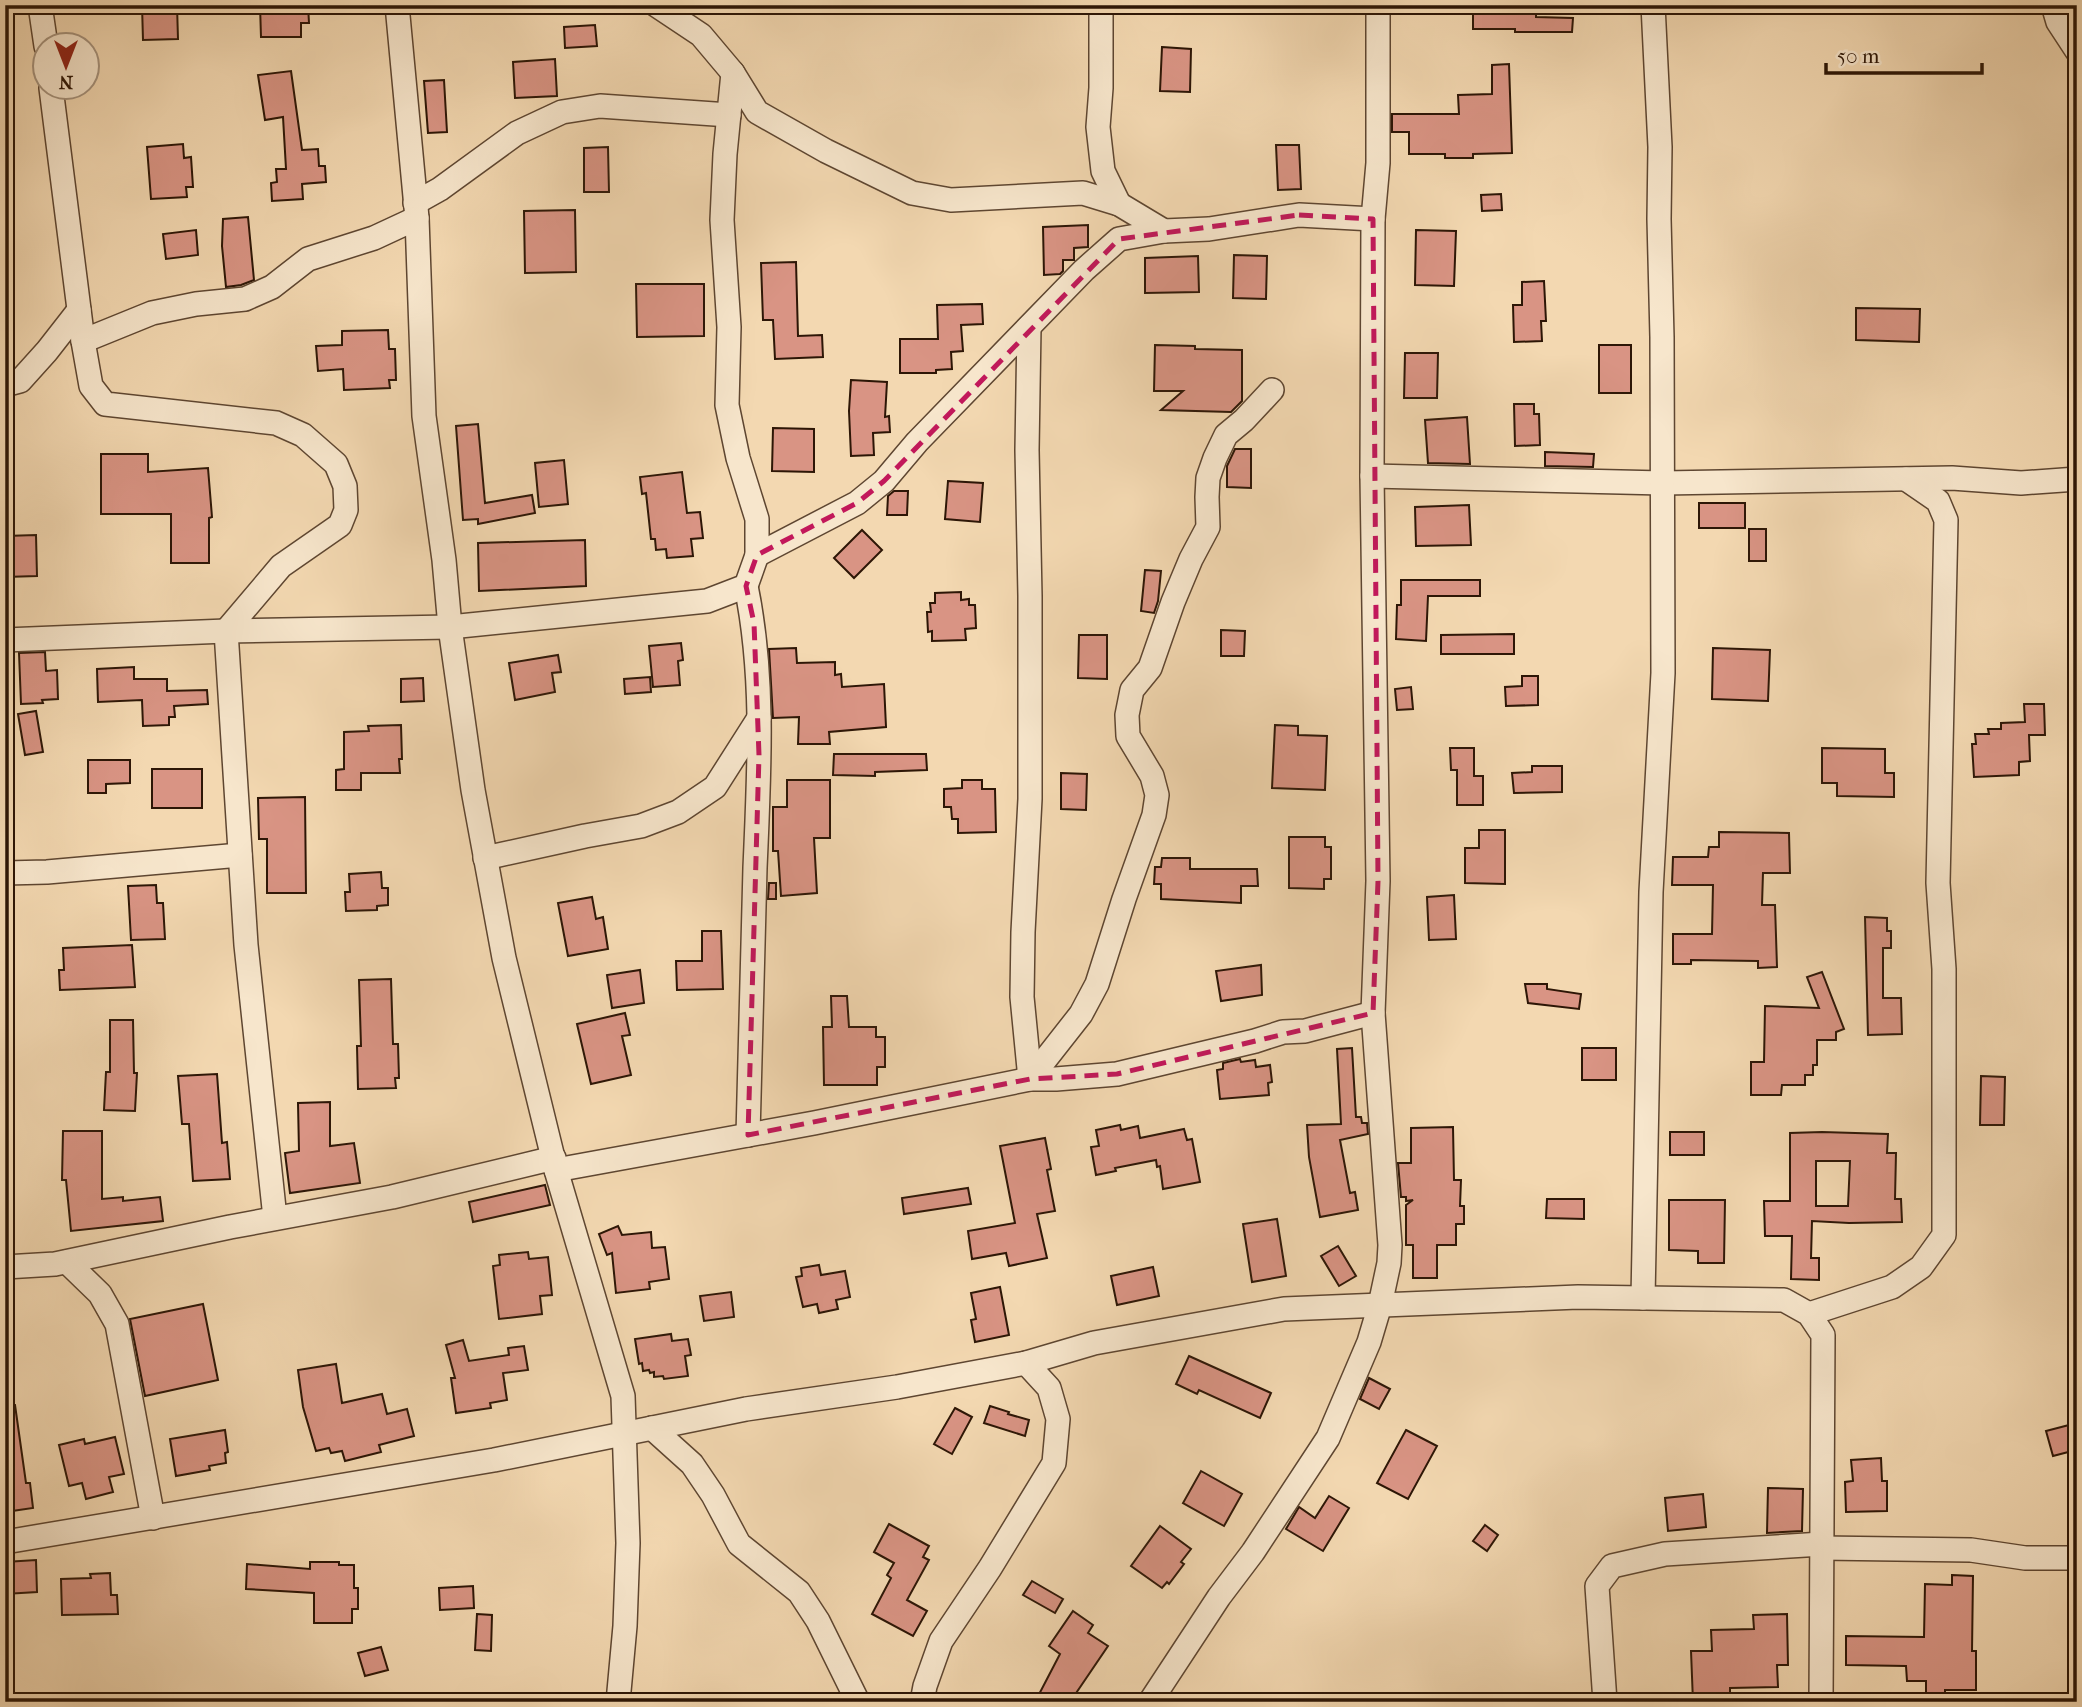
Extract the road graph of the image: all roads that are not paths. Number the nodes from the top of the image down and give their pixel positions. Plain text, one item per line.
1 (40, 5) edge
2 (397, 5) edge
3 (656, 5) edge
4 (1101, 5) edge
5 (1378, 5) edge
6 (1653, 5) edge
7 (2053, 5) edge
8 (44, 32) edge
9 (2077, 51) edge
10 (733, 73) junction
11 (53, 102) edge
12 (729, 115) junction
13 (1119, 204) junction
14 (416, 210) junction
15 (1373, 219) junction
16 (1164, 231) junction
17 (79, 310) junction
18 (1029, 327) junction
19 (83, 341) junction
20 (5, 385) edge
21 (1272, 390) dead end
22 (1372, 476) junction
23 (1906, 479) junction
24 (2077, 479) edge
25 (1663, 483) junction
26 (757, 555) junction
27 (746, 586) junction
28 (450, 627) junction
29 (226, 631) junction
30 (5, 640) edge
31 (759, 718) junction
32 (240, 855) junction
33 (485, 858) junction
34 (5, 873) edge
35 (1373, 1013) junction
36 (1030, 1079) junction
37 (748, 1135) junction
38 (555, 1164) junction
39 (275, 1218) junction
40 (67, 1262) junction
41 (5, 1267) edge
42 (1643, 1298) junction
43 (1380, 1305) junction
44 (1809, 1314) junction
45 (1026, 1363) junction
46 (652, 1428) junction
47 (625, 1433) junction
48 (153, 1518) junction
49 (5, 1542) edge
50 (1822, 1546) junction
51 (2077, 1558) edge
52 (618, 1702) edge
53 (858, 1702) edge
54 (922, 1702) edge
55 (1150, 1702) edge
56 (1605, 1702) edge
57 (1821, 1702) edge

1 - 8 street
2 - 14 street
3 - 10 street
4 - 13 street
5 - 15 street
6 - 25 street
7 - 9 street
10 - 12 street
10 - 13 street
11 - 17 street
12 - 14 street
12 - 26 street
13 - 16 street
14 - 19 street
14 - 28 street
15 - 16 street
15 - 22 street
16 - 18 street
17 - 19 street
17 - 20 street
18 - 26 street
18 - 36 street
19 - 29 street
21 - 36 street
22 - 25 street
22 - 35 street
23 - 24 street
23 - 25 street
23 - 44 street
25 - 42 street
26 - 27 street
27 - 28 street
27 - 31 street
28 - 29 street
28 - 33 street
29 - 30 street
29 - 32 street
31 - 33 street
31 - 37 street
32 - 34 street
32 - 39 street
33 - 38 street
35 - 36 street
35 - 43 street
36 - 37 street
37 - 38 street
38 - 39 street
38 - 47 street
39 - 40 street
40 - 41 street
40 - 48 street
42 - 43 street
42 - 44 street
43 - 45 street
43 - 55 street
44 - 50 street
45 - 46 street
45 - 54 street
46 - 47 street
46 - 53 street
47 - 48 street
47 - 52 street
48 - 49 street
50 - 51 street
50 - 56 street
50 - 57 street

